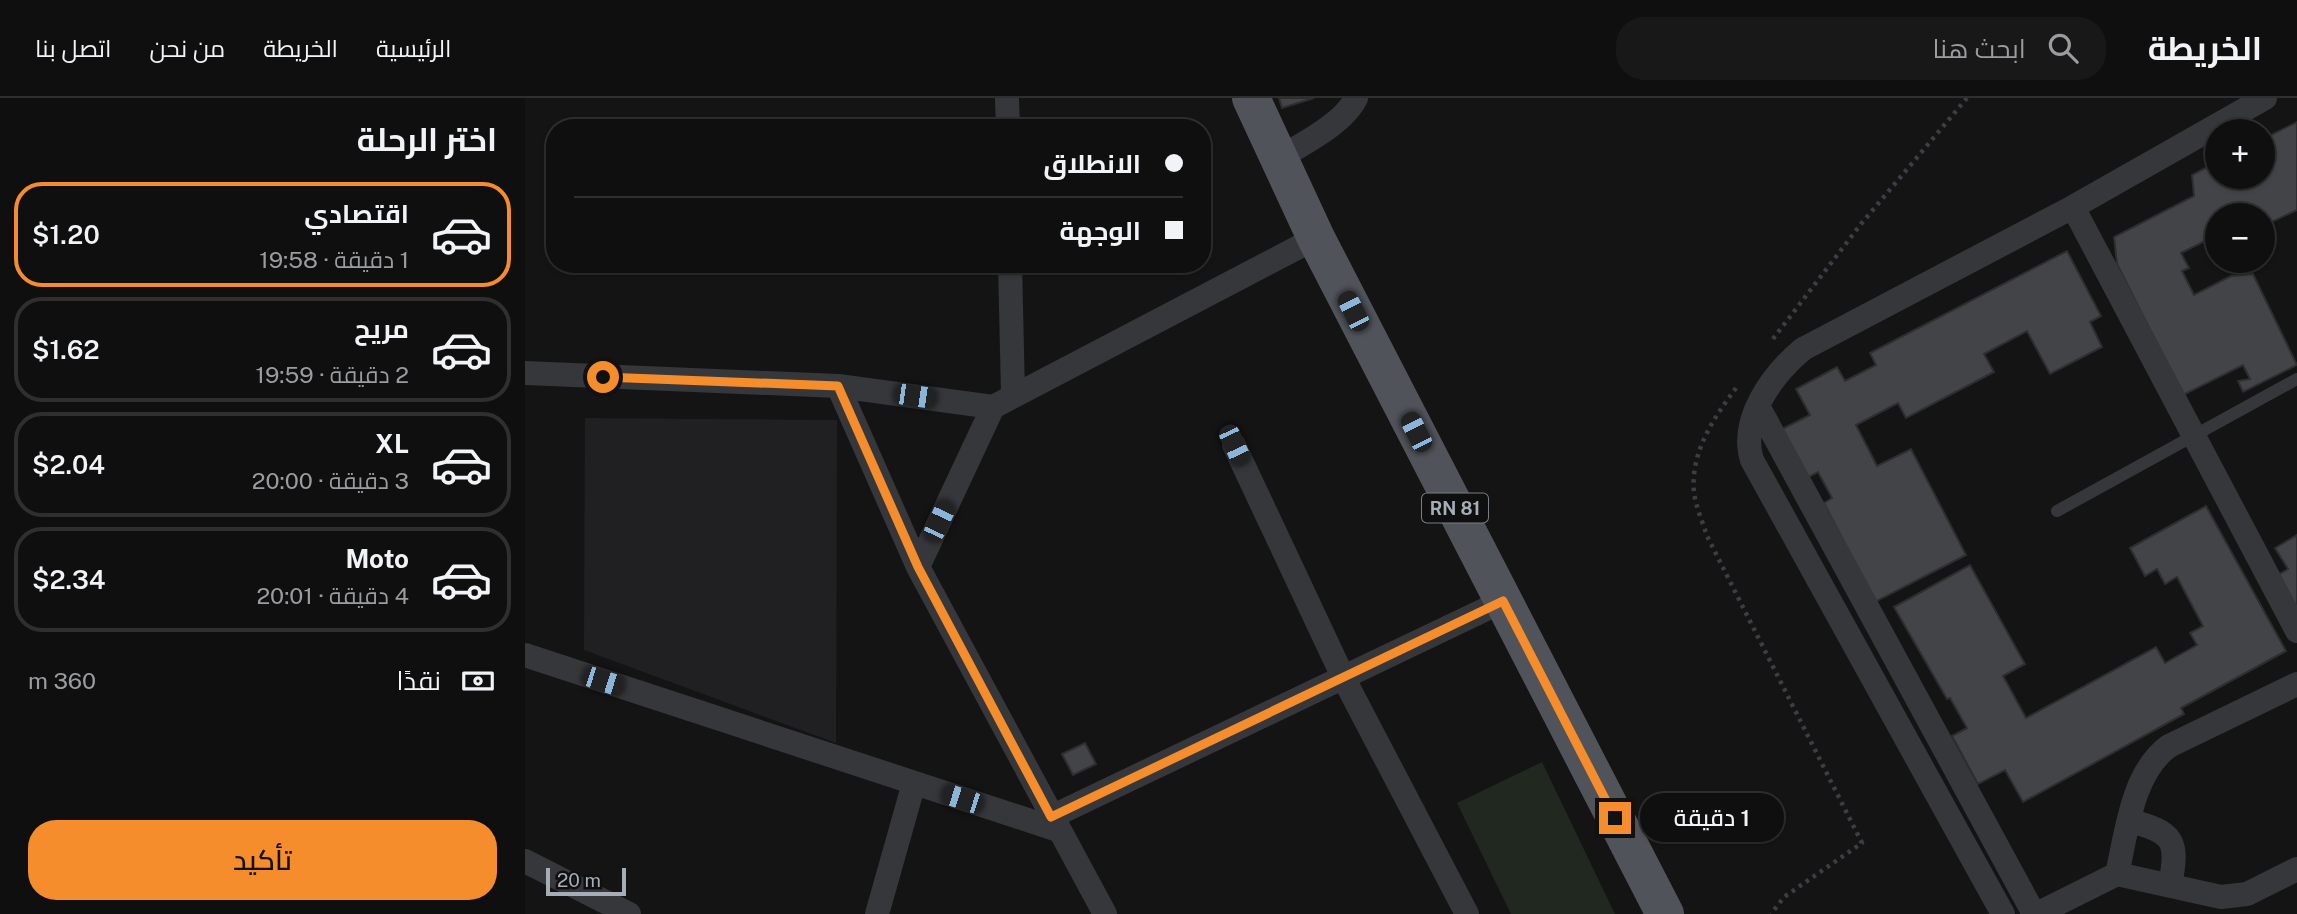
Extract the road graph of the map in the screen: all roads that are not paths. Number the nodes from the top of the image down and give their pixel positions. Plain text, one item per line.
1 (1007, 98) edge
2 (1251, 98) edge
3 (1356, 98) edge
4 (2265, 98) edge
5 (1008, 119) edge
6 (1279, 158) junction
7 (2073, 207) junction
8 (1316, 239) junction
9 (1010, 273) edge
10 (525, 373) edge
11 (2297, 379) edge
12 (838, 386) junction
13 (1003, 400) junction
14 (1758, 406) junction
15 (2194, 436) junction
16 (1234, 445) dead end
17 (2057, 511) dead end
18 (918, 567) junction
19 (1503, 601) junction
20 (2297, 631) edge
21 (525, 656) edge
22 (1343, 677) junction
23 (2297, 684) edge
24 (914, 783) junction
25 (2130, 821) junction
26 (1055, 824) junction
27 (525, 861) edge
28 (2297, 869) edge
29 (2117, 874) junction
30 (2170, 885) junction
31 (629, 914) edge
32 (877, 914) edge
33 (1105, 914) edge
34 (1467, 914) edge
35 (1665, 914) edge
36 (2003, 914) edge
37 (2035, 914) edge

1 - 5 street
2 - 6 main road, RN 81
3 - 6 street
4 - 7 street
6 - 8 main road, RN 81
7 - 14 street
7 - 15 street
8 - 13 street
8 - 19 main road, RN 81
9 - 13 street
10 - 12 street
11 - 15 lane
12 - 13 street
12 - 18 street
13 - 18 street
14 - 36 street
14 - 37 street
15 - 17 lane
15 - 20 street
16 - 22 street
18 - 26 street
19 - 22 street
19 - 35 main road, RN 81
21 - 24 street
22 - 26 street
22 - 34 street
23 - 25 street
24 - 26 street
24 - 32 street
25 - 29 street
25 - 30 street
26 - 33 street
27 - 31 street
28 - 30 street
29 - 30 street
29 - 37 street

